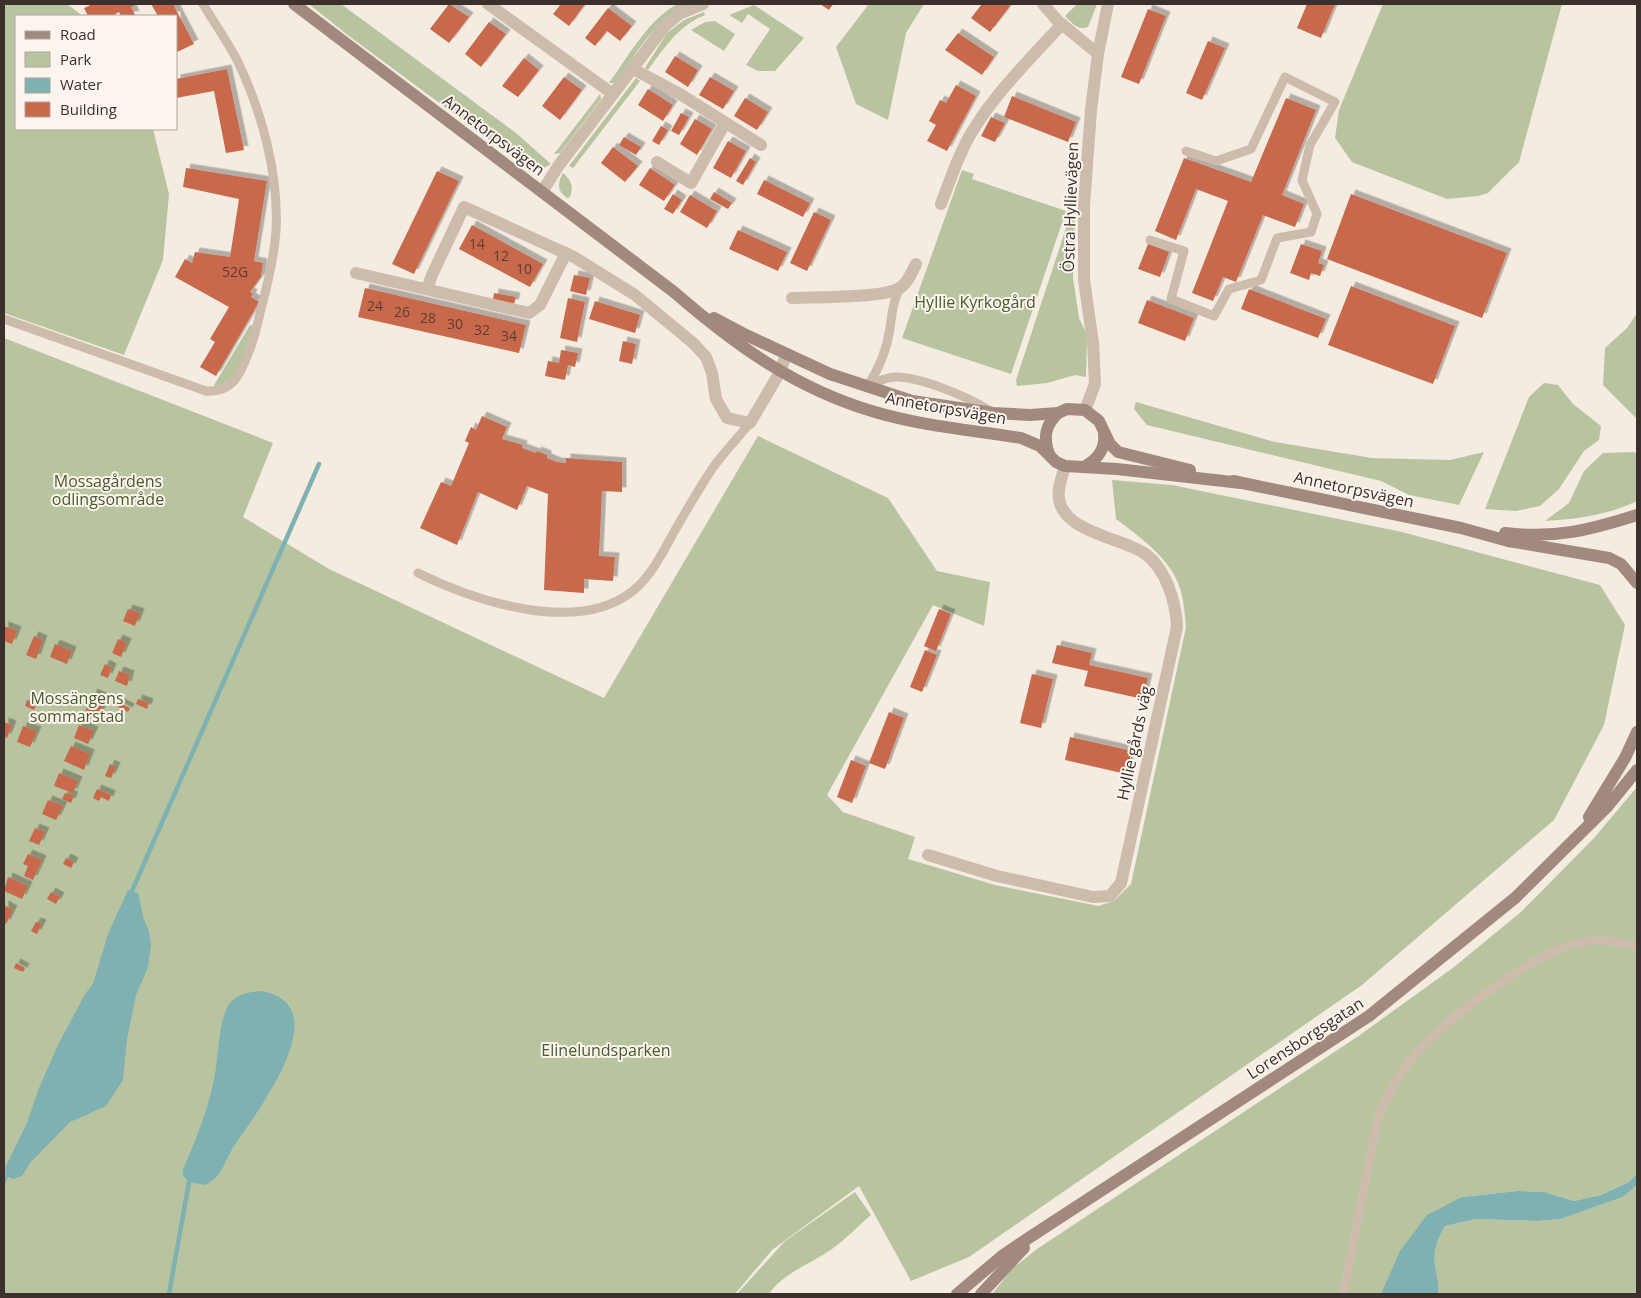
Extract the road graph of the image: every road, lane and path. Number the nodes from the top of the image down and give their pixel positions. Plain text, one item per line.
1 (203, 4) edge
2 (294, 4) edge
3 (488, 4) edge
4 (703, 4) edge
5 (1043, 4) edge
6 (1108, 4) edge
7 (1062, 24) junction
8 (1098, 54) junction
9 (634, 69) junction
10 (613, 94) junction
11 (725, 123) junction
12 (761, 145) dead end
13 (1186, 151) dead end
14 (657, 162) dead end
15 (542, 192) junction
16 (942, 204) dead end
17 (1150, 240) dead end
18 (566, 253) junction
19 (916, 264) dead end
20 (356, 273) dead end
21 (427, 289) junction
22 (899, 289) junction
23 (674, 292) junction
24 (792, 298) dead end
25 (4, 319) edge
26 (786, 355) junction
27 (780, 372) junction
28 (866, 387) junction
29 (1085, 410) junction
30 (992, 413) junction
31 (1058, 413) junction
32 (750, 423) junction
33 (1104, 430) junction
34 (1049, 454) junction
35 (1065, 466) junction
36 (1084, 466) junction
37 (1241, 483) junction
38 (1637, 515) edge
39 (1460, 528) junction
40 (418, 573) dead end
41 (1637, 583) edge
42 (1637, 732) edge
43 (1637, 770) edge
44 (928, 855) dead end
45 (1559, 855) junction
46 (1637, 946) edge
47 (1050, 1226) junction
48 (958, 1294) edge
49 (981, 1294) edge
50 (1343, 1294) edge

1 - 25 lane
2 - 15 main road, Annetorpsvägen
3 - 10 street
4 - 9 street
5 - 7 street
6 - 8 street, Östra Hyllievägen
7 - 8 street
7 - 16 street
8 - 29 street, Östra Hyllievägen
9 - 10 street
9 - 11 street
10 - 15 street
11 - 12 street
11 - 14 street
13 - 17 lane
15 - 23 main road, Annetorpsvägen
18 - 21 street
18 - 21 street
18 - 32 street
19 - 22 street
20 - 21 street
22 - 24 street
22 - 28 lane
23 - 26 main road, Annetorpsvägen
23 - 27 main road, Annetorpsvägen
26 - 27 street
26 - 28 main road, Annetorpsvägen
27 - 32 street
27 - 34 main road, Annetorpsvägen
28 - 30 main road, Annetorpsvägen
28 - 30 lane
29 - 31 main road, Annetorpsvägen
29 - 33 main road, Annetorpsvägen
30 - 31 main road, Annetorpsvägen
31 - 34 main road
32 - 40 lane
33 - 36 main road
33 - 37 main road, Annetorpsvägen
34 - 35 main road, Annetorpsvägen
35 - 36 main road, Annetorpsvägen
35 - 44 street, Hyllie gårds väg
36 - 37 main road, Annetorpsvägen
37 - 39 main road, Annetorpsvägen
38 - 39 main road, Annetorpsvägen
39 - 41 main road, Annetorpsvägen
42 - 45 main road, Lorensborgsgatan
43 - 45 main road, Lorensborgsgatan
45 - 47 main road, Lorensborgsgatan
46 - 50 lane
47 - 48 main road, Lorensborgsgatan
47 - 49 main road, Lorensborgsgatan

